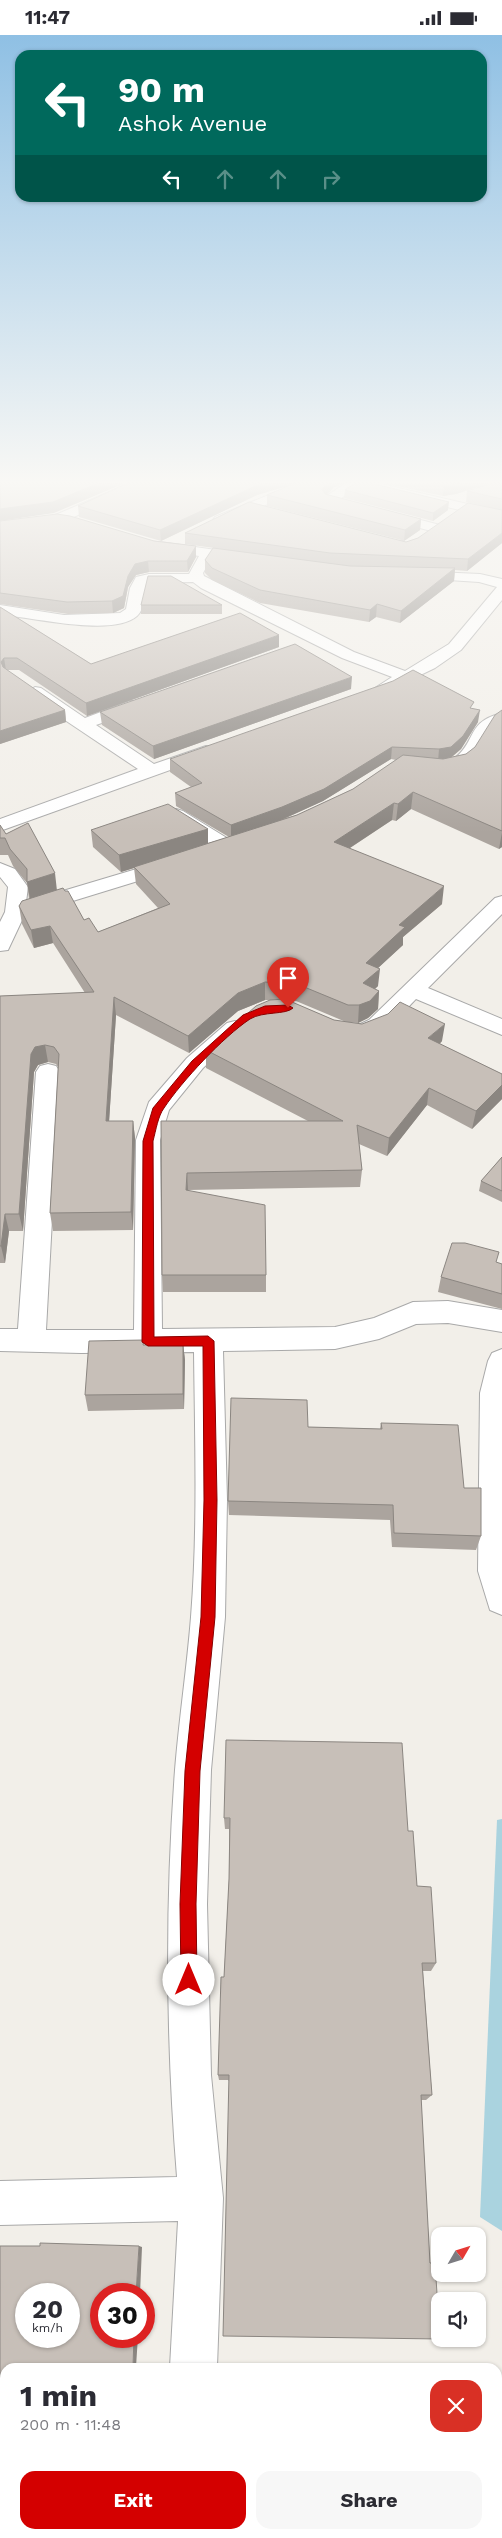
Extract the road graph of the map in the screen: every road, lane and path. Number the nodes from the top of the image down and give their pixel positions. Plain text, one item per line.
1 (136, 600) edge
2 (239, 600) edge
3 (494, 600) edge
4 (0, 610) edge
5 (317, 641) junction
6 (298, 647) edge
7 (406, 677) junction
8 (19, 680) edge
9 (366, 694) edge
10 (149, 701) edge
11 (502, 718) edge
12 (84, 724) junction
13 (222, 745) edge
14 (428, 765) edge
15 (150, 769) junction
16 (0, 804) edge
17 (172, 811) edge
18 (6, 822) edge
19 (208, 854) edge
20 (189, 859) edge
21 (0, 869) edge
22 (502, 903) edge
23 (15, 912) junction
24 (0, 945) edge
25 (412, 989) junction
26 (256, 1013) edge
27 (502, 1028) edge
28 (342, 1031) edge
29 (48, 1072) dead end
30 (502, 1321) edge
31 (0, 1340) edge
32 (31, 1341) junction
33 (208, 1341) junction
34 (148, 1342) junction
35 (502, 1361) edge
36 (502, 1599) edge
37 (202, 2198) junction
38 (0, 2203) edge
39 (193, 2363) edge

1 - 4 street
2 - 5 street
3 - 7 street
5 - 6 street
5 - 7 street
7 - 9 street
8 - 12 street
10 - 12 street
11 - 14 street
12 - 15 street
13 - 15 street
15 - 18 street
16 - 18 street
17 - 19 street
20 - 23 street
21 - 23 street
22 - 25 street
23 - 24 street
25 - 27 street
25 - 28 street
26 - 34 street
29 - 32 street
30 - 33 street
31 - 32 street
32 - 34 street
33 - 34 street
33 - 37 street
35 - 36 street
37 - 38 street
37 - 39 street

